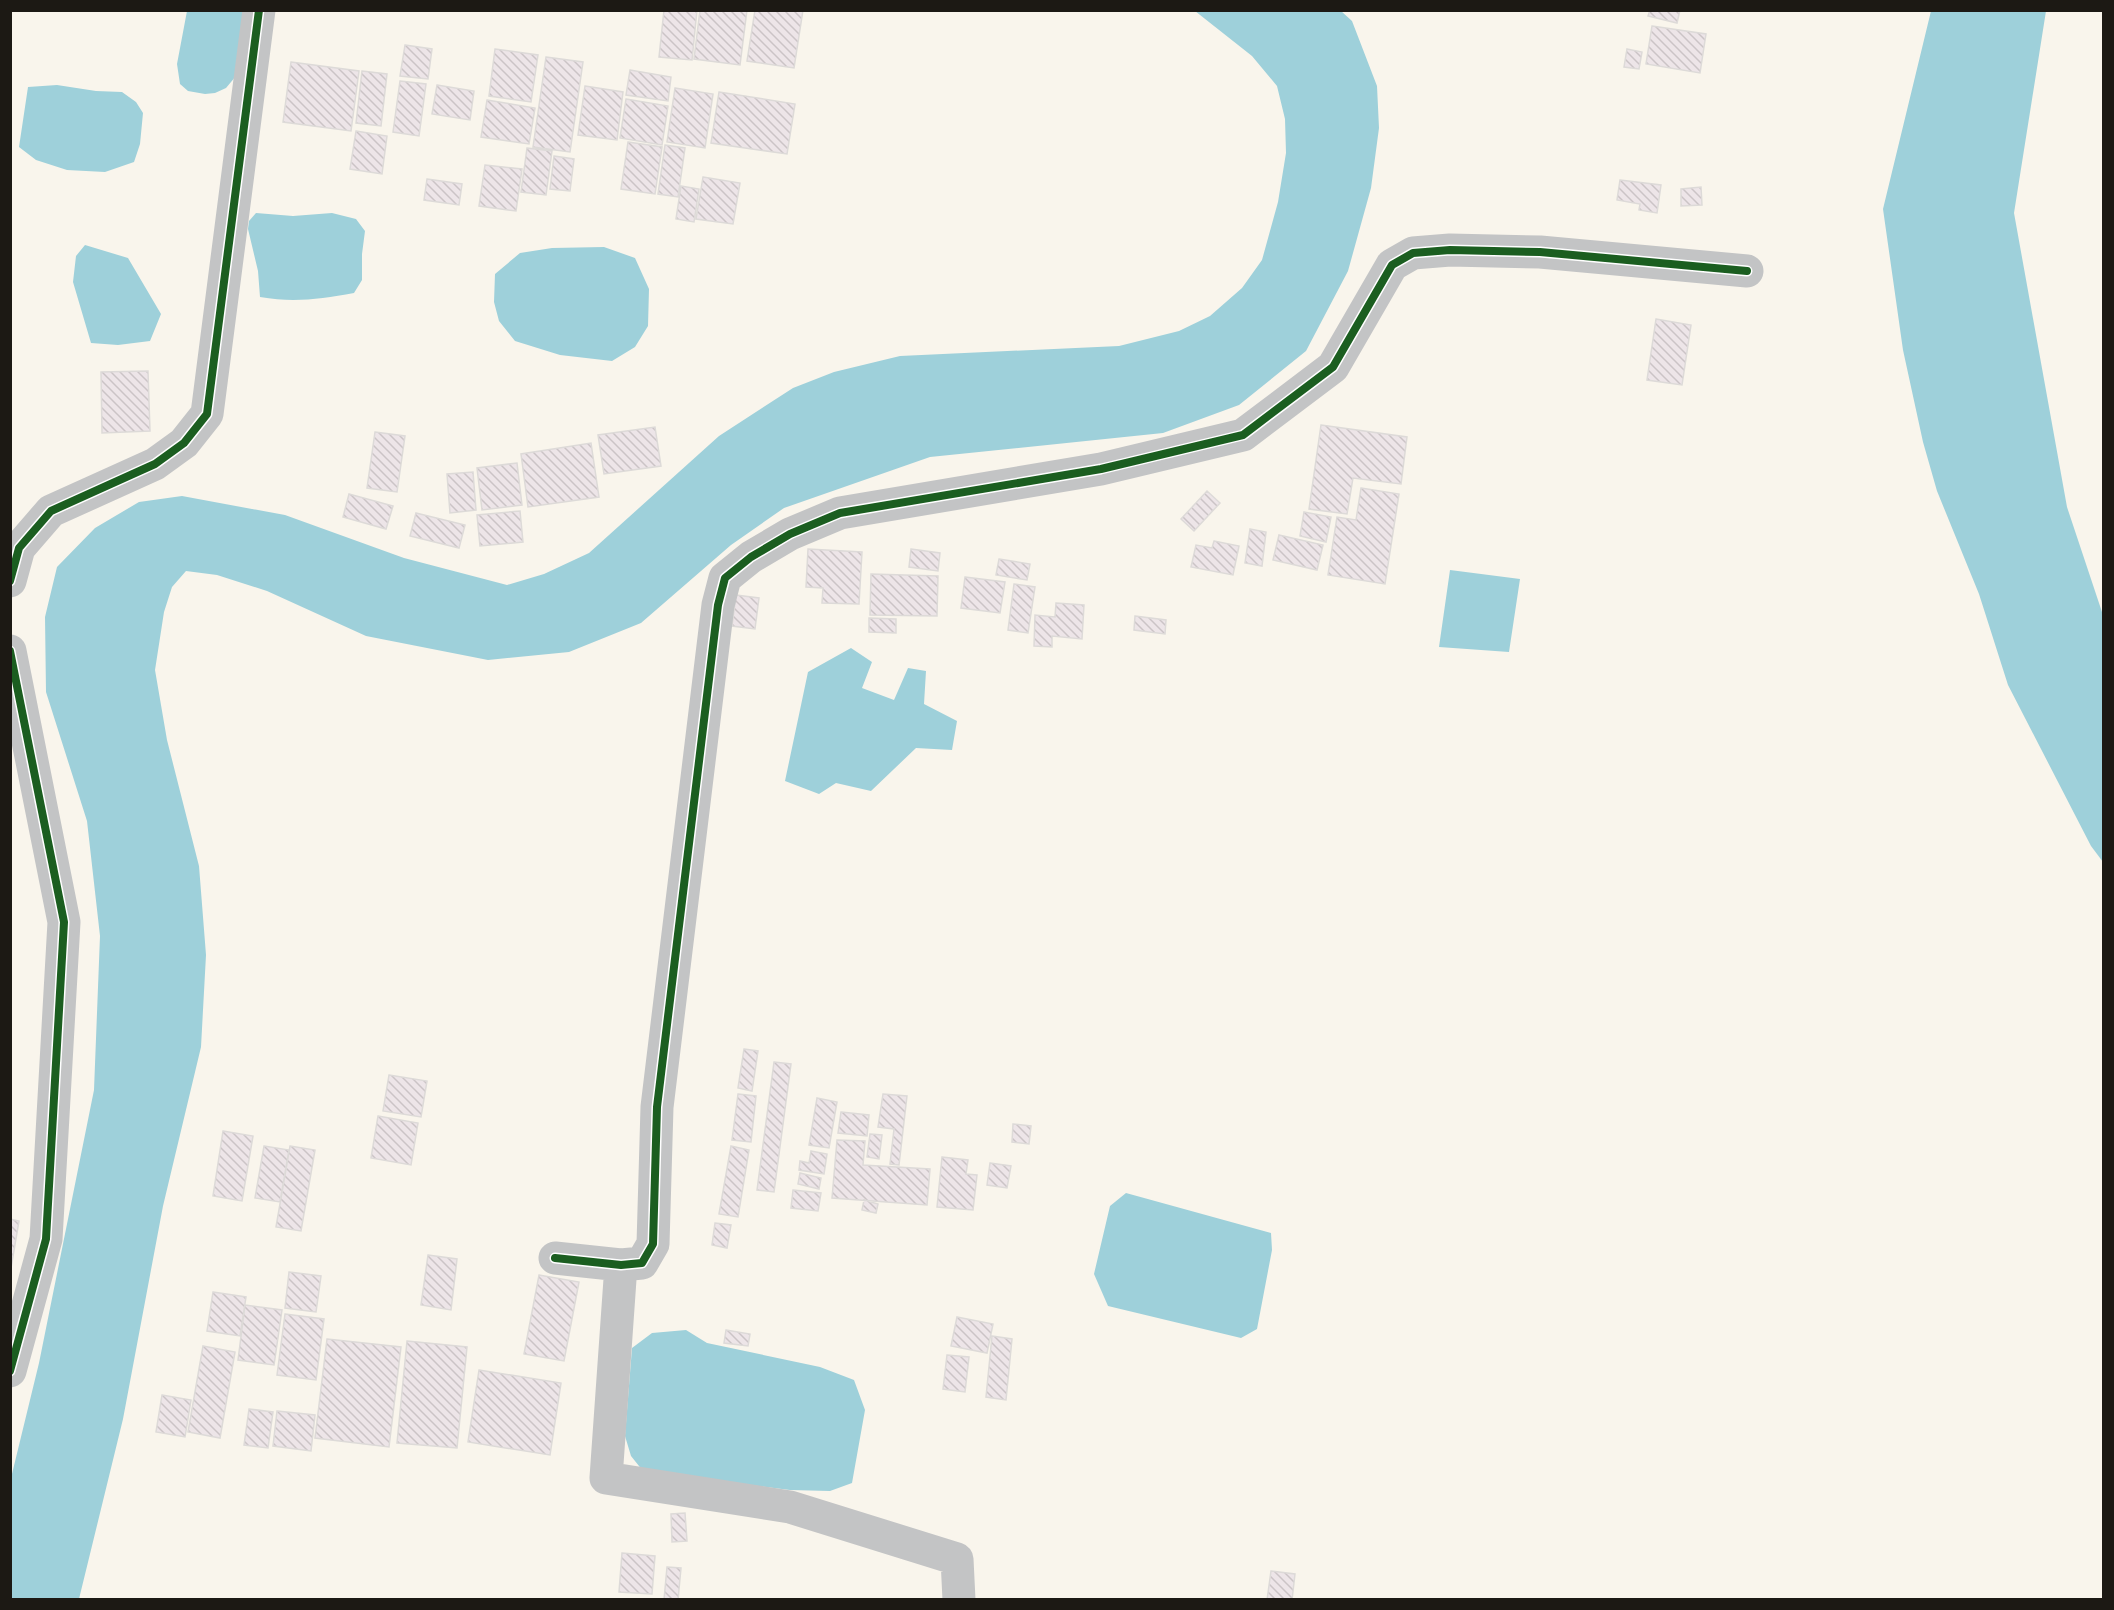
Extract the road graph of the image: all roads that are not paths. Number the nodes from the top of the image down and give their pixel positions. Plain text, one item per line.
1 (259, 10) edge
2 (1747, 271) dead end
3 (10, 581) edge
4 (10, 651) edge
5 (555, 1258) dead end
6 (621, 1265) junction
7 (10, 1371) edge
8 (959, 1599) edge

1 - 3 street
2 - 6 street
4 - 7 street
5 - 6 street
6 - 8 street

